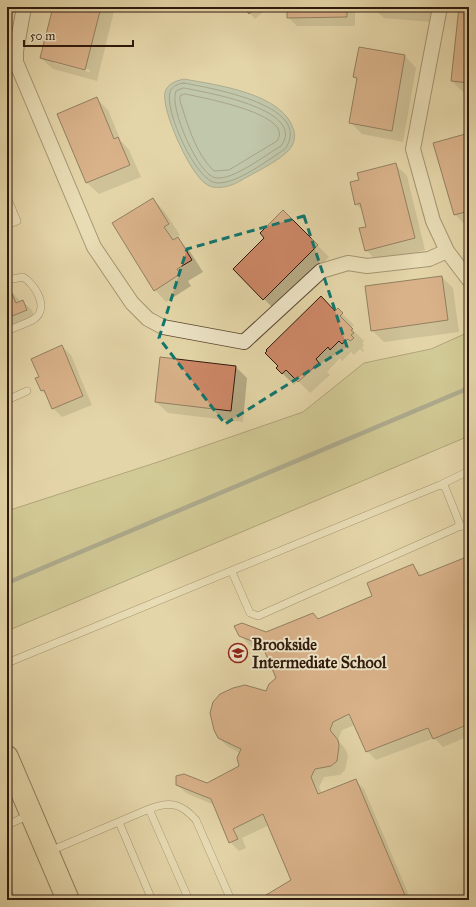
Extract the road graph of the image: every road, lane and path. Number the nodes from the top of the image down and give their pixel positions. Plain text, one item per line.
1 (24, 7) edge
2 (440, 7) edge
3 (7, 197) edge
4 (7, 225) edge
5 (447, 251) junction
6 (7, 280) edge
7 (469, 280) edge
8 (7, 330) edge
9 (27, 391) dead end
10 (7, 400) edge
11 (469, 471) edge
12 (440, 486) junction
13 (469, 525) edge
14 (458, 527) junction
15 (232, 572) junction
16 (7, 664) edge
17 (7, 757) edge
18 (149, 809) junction
19 (31, 814) junction
20 (119, 822) junction
21 (7, 824) edge
22 (48, 852) junction
23 (68, 900) edge
24 (152, 900) edge
25 (189, 900) edge
26 (231, 900) edge

1 - 5 street
2 - 5 street
3 - 4 lane
5 - 7 street
6 - 8 lane
9 - 10 lane
11 - 12 lane
12 - 14 lane
12 - 15 lane
13 - 14 lane
14 - 15 lane
15 - 16 lane
17 - 19 main road
18 - 20 lane
18 - 25 lane
18 - 26 lane
19 - 21 lane
19 - 22 main road
20 - 22 lane
20 - 24 lane
22 - 23 main road

